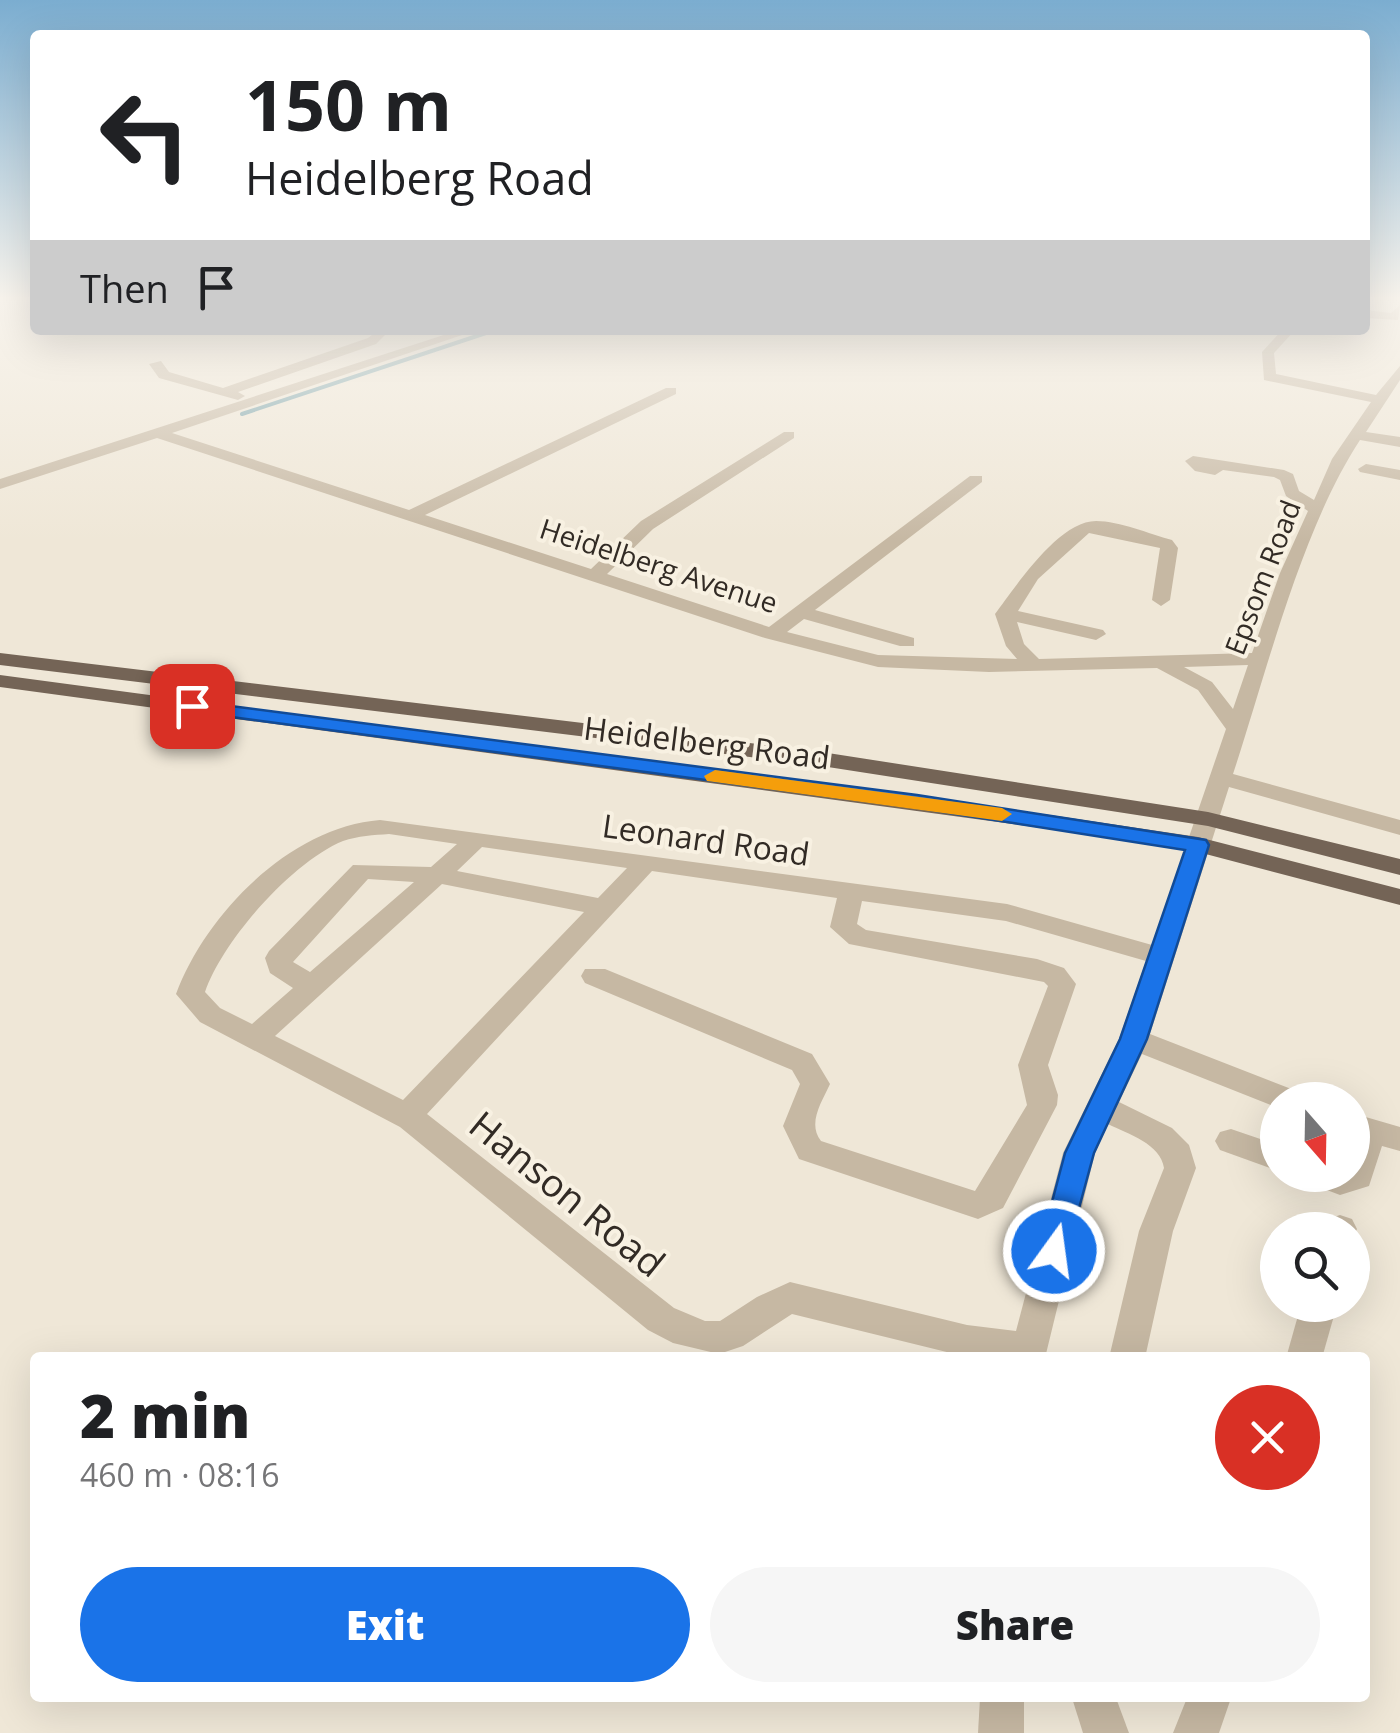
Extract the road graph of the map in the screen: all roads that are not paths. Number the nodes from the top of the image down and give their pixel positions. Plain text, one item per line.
1 (186, 381) edge
2 (256, 381) edge
3 (318, 381) edge
4 (1288, 381) edge
5 (1393, 381) edge
6 (670, 391) dead end
7 (224, 392) junction
8 (1380, 400) junction
9 (258, 401) junction
10 (158, 433) junction
11 (789, 435) dead end
12 (1357, 435) junction
13 (1400, 442) edge
14 (1366, 469) dead end
15 (1215, 470) dead end
16 (1400, 475) edge
17 (976, 479) dead end
18 (0, 484) edge
19 (1317, 509) junction
20 (412, 516) junction
21 (595, 575) junction
22 (1161, 600) dead end
23 (802, 612) junction
24 (1005, 614) junction
25 (772, 634) junction
26 (1096, 634) dead end
27 (907, 642) dead end
28 (0, 656) edge
29 (1258, 658) junction
30 (1156, 661) junction
31 (1035, 666) junction
32 (0, 681) edge
33 (1234, 726) junction
34 (1221, 778) junction
35 (1400, 828) edge
36 (1203, 832) junction
37 (476, 840) junction
38 (646, 864) junction
39 (1400, 868) edge
40 (437, 875) junction
41 (866, 893) junction
42 (1400, 897) edge
43 (258, 900) joint
44 (602, 907) junction
45 (1163, 957) junction
46 (595, 976) dead end
47 (312, 987) junction
48 (254, 1038) junction
49 (1134, 1039) junction
50 (1260, 1089) edge
51 (1102, 1107) junction
52 (406, 1116) junction
53 (1370, 1131) edge
54 (1400, 1139) edge
55 (1231, 1140) dead end
56 (1260, 1151) edge
57 (1314, 1322) edge
58 (1022, 1352) edge
59 (1028, 1352) edge
60 (1128, 1352) edge
61 (1306, 1352) edge
62 (1002, 1702) edge
63 (1095, 1702) edge
64 (1208, 1702) edge
65 (1001, 1733) edge
66 (1106, 1733) edge
67 (1196, 1733) edge

1 - 7 street
2 - 7 street
3 - 9 street
4 - 8 street
5 - 8 street, Epsom Road
6 - 20 street
7 - 9 street
8 - 12 street, Epsom Road
9 - 10 street
10 - 18 street
10 - 20 street, Heidelberg Avenue
11 - 21 street
12 - 13 street
12 - 19 street, Epsom Road
14 - 16 street
15 - 19 street
17 - 23 street
19 - 29 street, Epsom Road
20 - 21 street, Heidelberg Avenue
21 - 25 street, Heidelberg Avenue
22 - 24 street
23 - 25 street
23 - 27 street
24 - 26 street
24 - 31 street
25 - 31 street, Heidelberg Avenue
28 - 36 main road, Heidelberg Road
29 - 30 street, Heidelberg Avenue
29 - 33 street, Epsom Road
30 - 31 street, Heidelberg Avenue
30 - 33 street, Heidelberg Avenue
32 - 36 main road, Heidelberg Road
33 - 34 street, Epsom Road
34 - 35 street
34 - 36 street, Epsom Road
36 - 39 main road, Heidelberg Road
36 - 42 main road, Heidelberg Road
36 - 45 street, Epsom Road
37 - 38 street, Leonard Road
37 - 40 street
37 - 43 street, Leonard Road
38 - 41 street, Leonard Road
38 - 44 street
40 - 44 street
40 - 47 street
40 - 47 street
41 - 45 street, Leonard Road
41 - 46 street
43 - 48 street, Hanson Road
44 - 52 street
45 - 49 street, Epsom Road
47 - 48 street
48 - 52 street, Hanson Road
49 - 50 street
49 - 51 street, Epsom Road
51 - 59 street, Epsom Road
51 - 60 street
52 - 58 street, Hanson Road
53 - 54 street
55 - 56 street
57 - 61 street
62 - 65 street
63 - 66 street
64 - 67 street

